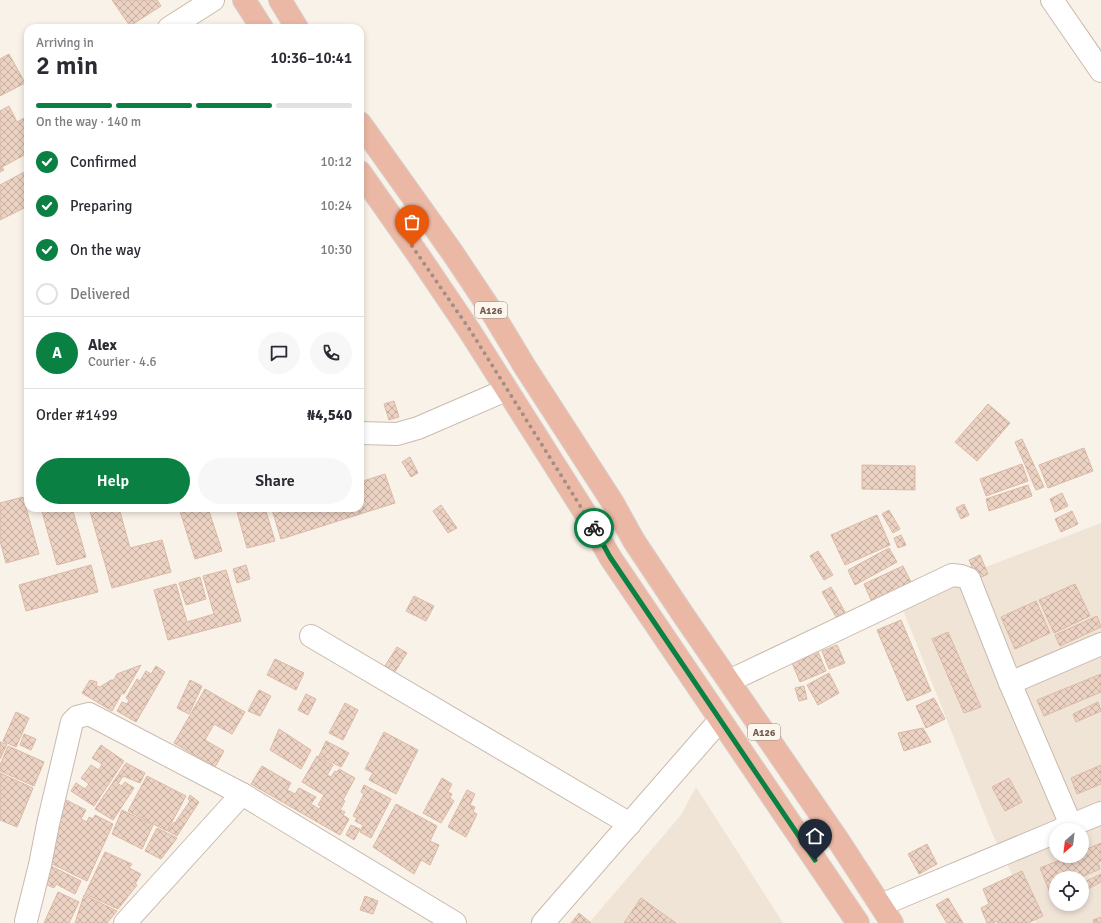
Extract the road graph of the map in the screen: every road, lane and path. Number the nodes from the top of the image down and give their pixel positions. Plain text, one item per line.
1 (213, 0) edge
2 (244, 0) edge
3 (280, 0) edge
4 (1052, 0) edge
5 (175, 24) edge
6 (259, 24) edge
7 (295, 24) edge
8 (1101, 71) edge
9 (364, 129) edge
10 (364, 178) edge
11 (506, 390) junction
12 (364, 434) edge
13 (311, 636) dead end
14 (1101, 644) edge
15 (729, 681) junction
16 (1010, 683) junction
17 (720, 720) junction
18 (242, 794) junction
19 (1101, 813) edge
20 (1061, 823) edge
21 (1077, 823) edge
22 (630, 824) junction
23 (1049, 836) edge
24 (887, 914) edge
25 (26, 923) edge
26 (125, 923) edge
27 (455, 923) edge
28 (543, 923) edge
29 (858, 923) edge

1 - 5 street
2 - 6 highway
3 - 7 highway
4 - 8 street
9 - 15 highway, A126
10 - 11 highway, A126
11 - 12 street
11 - 17 highway, A126
13 - 22 street
14 - 16 street
15 - 16 street
15 - 24 highway, A126
16 - 20 street
17 - 22 street
17 - 29 highway, A126
18 - 25 street
18 - 26 street
18 - 27 street
19 - 21 street
22 - 28 street
23 - 24 street

